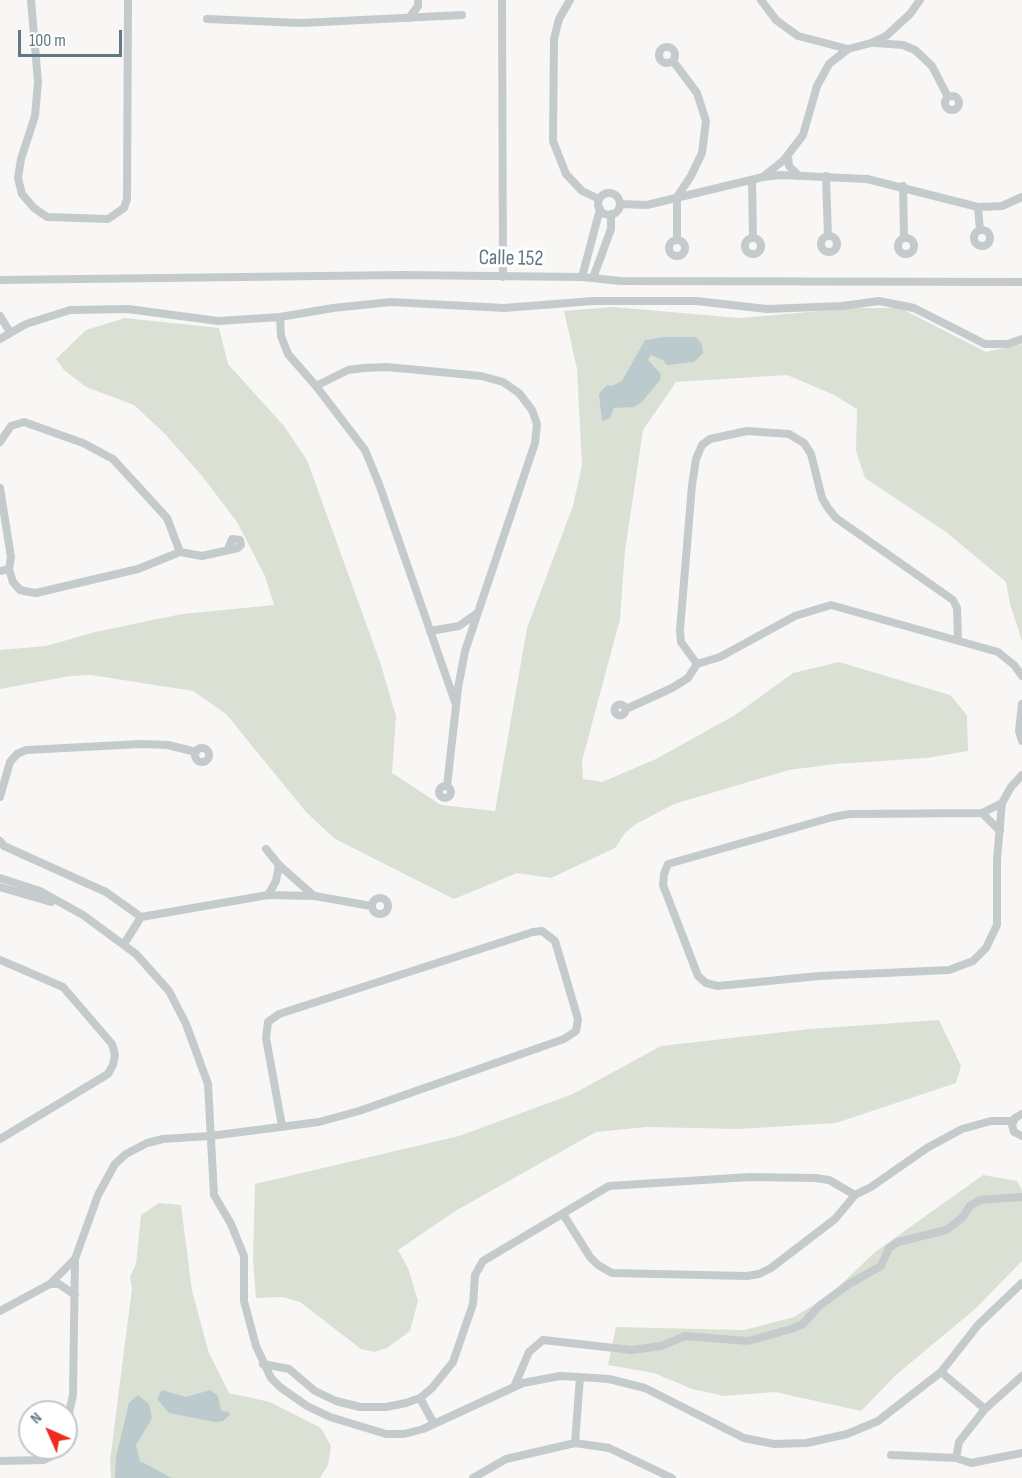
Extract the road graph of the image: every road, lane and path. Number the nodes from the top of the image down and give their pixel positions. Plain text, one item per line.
1 (31, 0) edge
2 (128, 0) edge
3 (502, 0) edge
4 (570, 0) edge
5 (920, 0) edge
6 (762, 1) edge
7 (418, 3) edge
8 (462, 15) dead end
9 (429, 16) junction
10 (409, 18) junction
11 (207, 19) dead end
12 (899, 26) junction
13 (871, 43) junction
14 (820, 44) junction
15 (903, 45) junction
16 (848, 49) junction
17 (673, 61) dead end
18 (827, 67) junction
19 (948, 97) dead end
20 (788, 155) junction
21 (798, 175) junction
22 (691, 176) junction
23 (826, 176) junction
24 (763, 177) junction
25 (752, 181) junction
26 (903, 186) junction
27 (702, 191) junction
28 (677, 197) junction
29 (1022, 197) edge
30 (599, 199) junction
31 (620, 204) junction
32 (978, 207) junction
33 (600, 209) junction
34 (611, 214) junction
35 (980, 230) dead end
36 (828, 236) dead end
37 (904, 237) dead end
38 (753, 238) dead end
39 (677, 240) dead end
40 (503, 277) junction
41 (582, 277) junction
42 (593, 278) junction
43 (0, 280) edge
44 (1022, 282) edge
45 (0, 316) edge
46 (280, 317) junction
47 (10, 332) junction
48 (0, 339) edge
49 (1022, 339) edge
50 (316, 386) junction
51 (0, 442) edge
52 (0, 488) edge
53 (228, 549) dead end
54 (180, 552) junction
55 (5, 570) edge
56 (477, 613) junction
57 (430, 631) junction
58 (958, 640) junction
59 (697, 664) junction
60 (1022, 676) edge
61 (1022, 704) edge
62 (456, 705) junction
63 (626, 709) dead end
64 (1022, 741) edge
65 (196, 752) dead end
66 (1022, 775) edge
67 (447, 786) dead end
68 (0, 797) edge
69 (1002, 803) junction
70 (982, 813) junction
71 (1000, 831) junction
72 (0, 841) edge
73 (266, 849) dead end
74 (279, 866) junction
75 (0, 878) edge
76 (0, 887) edge
77 (268, 896) junction
78 (315, 896) junction
79 (371, 906) dead end
80 (69, 907) junction
81 (141, 917) junction
82 (124, 944) junction
83 (0, 960) edge
84 (1022, 1114) edge
85 (1013, 1121) junction
86 (282, 1126) junction
87 (210, 1136) junction
88 (1022, 1136) edge
89 (0, 1139) edge
90 (855, 1195) junction
91 (1022, 1197) edge
92 (563, 1214) junction
93 (75, 1259) junction
94 (1022, 1282) edge
95 (50, 1284) junction
96 (75, 1295) junction
97 (0, 1311) edge
98 (263, 1364) junction
99 (940, 1372) junction
100 (1022, 1376) edge
101 (580, 1377) junction
102 (514, 1387) junction
103 (420, 1398) junction
104 (73, 1400) edge
105 (985, 1408) junction
106 (434, 1424) junction
107 (575, 1443) junction
108 (1022, 1453) edge
109 (891, 1455) dead end
110 (956, 1458) junction
111 (44, 1460) edge
112 (0, 1461) edge
113 (473, 1478) edge
114 (672, 1478) edge

1 - 2 street
3 - 40 street
4 - 30 street
5 - 12 street
6 - 14 street
7 - 9 street
7 - 10 street
8 - 9 street
9 - 10 street
10 - 11 street
12 - 13 street
12 - 15 street
13 - 15 street
13 - 16 street
14 - 16 street
14 - 18 street
15 - 19 street
16 - 18 street
17 - 22 street
18 - 20 street
20 - 21 street
20 - 24 street
21 - 23 street
21 - 24 street
22 - 27 street
22 - 28 street
23 - 26 street
23 - 36 street
24 - 25 street
25 - 27 street
25 - 38 street
26 - 32 street
26 - 37 street
27 - 28 street
28 - 31 street
28 - 39 street
29 - 32 street
30 - 31 street
30 - 33 street
31 - 34 street
32 - 35 street
33 - 34 street
33 - 41 street
34 - 42 street
40 - 41 street, Calle 152
40 - 43 street, Calle 152
41 - 42 street, Calle 152
42 - 44 street, Calle 152
45 - 47 street
46 - 47 street
46 - 49 street
46 - 50 street
47 - 48 street
50 - 56 street
50 - 57 street
51 - 54 street
52 - 55 street
53 - 54 street
54 - 55 street
56 - 57 street
56 - 62 street
57 - 62 street
58 - 59 street
58 - 59 street
58 - 60 street
59 - 63 street
61 - 64 street
62 - 67 street
65 - 68 street
66 - 69 street
69 - 70 street
69 - 71 street
70 - 71 street
70 - 71 street
72 - 81 street
73 - 74 street
74 - 77 street
74 - 78 street
75 - 80 street
76 - 80 street
77 - 78 street
77 - 81 street
78 - 79 street
80 - 82 street
81 - 82 street
82 - 87 street
83 - 89 street
84 - 85 street
85 - 88 street
85 - 90 street
86 - 86 street
86 - 87 street
87 - 93 street
87 - 98 street
90 - 92 street
90 - 92 street
91 - 102 street
92 - 103 street
93 - 95 street
93 - 96 street
94 - 99 street
95 - 96 street
95 - 97 street
96 - 104 street
98 - 103 street
98 - 106 street
99 - 101 street
99 - 105 street
100 - 105 street
101 - 102 street
101 - 107 street
102 - 106 street
103 - 106 street
105 - 110 street
107 - 113 street
107 - 114 street
108 - 110 street
109 - 110 street
111 - 112 street

